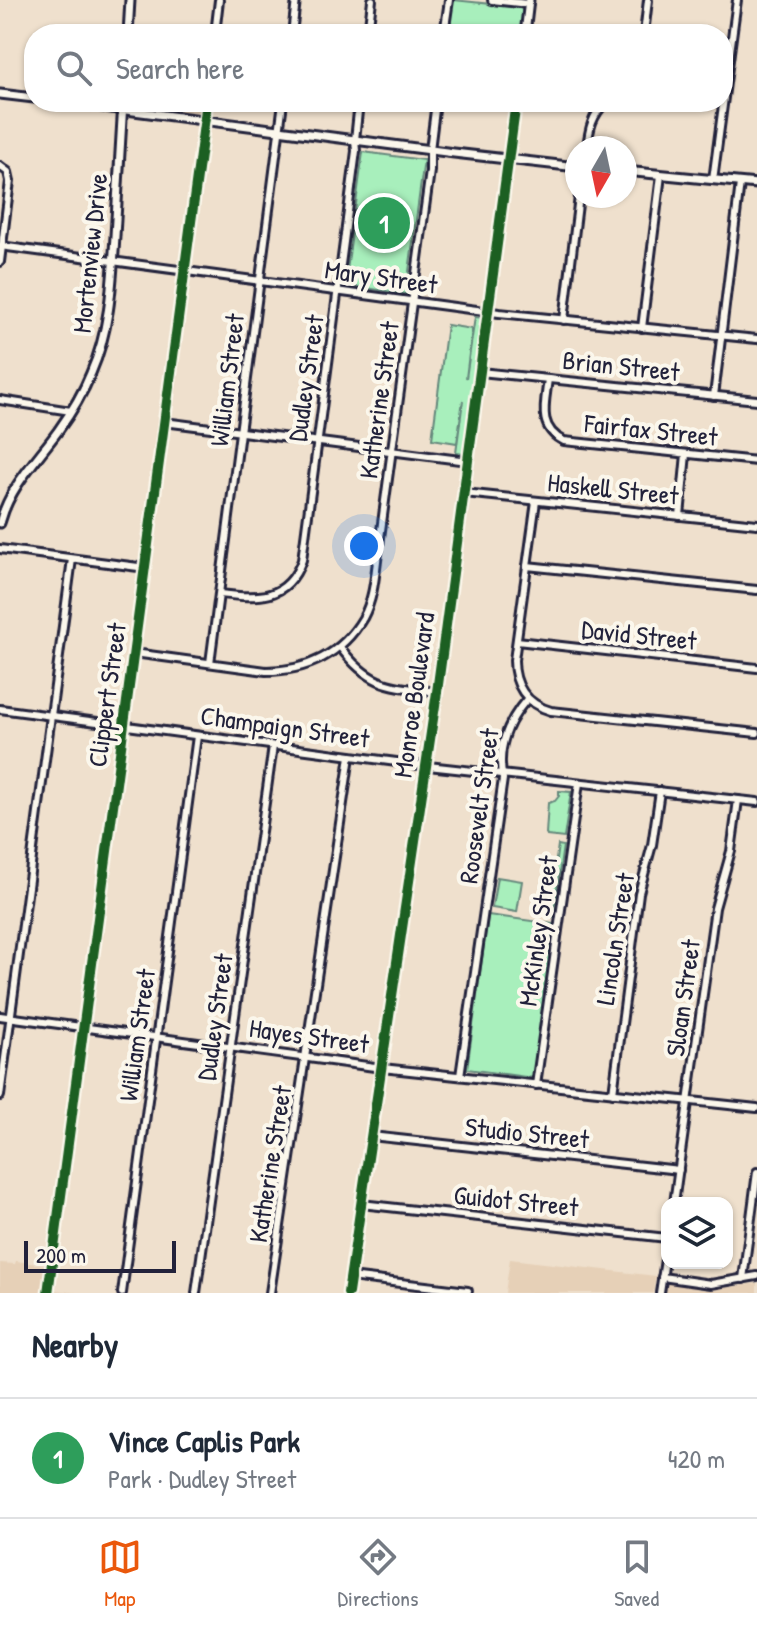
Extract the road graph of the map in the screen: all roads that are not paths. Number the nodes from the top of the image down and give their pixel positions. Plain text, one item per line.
1 (130, 0) edge
2 (219, 0) edge
3 (296, 0) edge
4 (372, 0) edge
5 (449, 0) edge
6 (492, 0) edge
7 (648, 0) edge
8 (737, 0) edge
9 (528, 2) edge
10 (129, 24) edge
11 (216, 24) edge
12 (293, 24) edge
13 (369, 24) edge
14 (445, 24) edge
15 (526, 24) edge
16 (645, 24) edge
17 (733, 30) edge
18 (0, 94) edge
19 (24, 97) edge
20 (123, 112) edge
21 (159, 112) edge
22 (206, 112) edge
23 (282, 112) edge
24 (358, 112) edge
25 (435, 112) edge
26 (515, 112) edge
27 (597, 112) edge
28 (722, 112) edge
29 (206, 120) junction
30 (280, 130) junction
31 (589, 136) edge
32 (355, 140) junction
33 (430, 150) junction
34 (509, 160) junction
35 (565, 166) edge
36 (2, 168) edge
37 (637, 172) edge
38 (661, 175) junction
39 (713, 180) junction
40 (740, 183) junction
41 (757, 184) edge
42 (578, 208) edge
43 (1, 246) edge
44 (113, 260) junction
45 (0, 262) edge
46 (185, 270) junction
47 (260, 281) junction
48 (338, 291) junction
49 (412, 301) junction
50 (489, 312) junction
51 (564, 320) junction
52 (642, 328) junction
53 (721, 336) junction
54 (757, 339) edge
55 (480, 372) junction
56 (548, 379) junction
57 (714, 396) junction
58 (0, 400) edge
59 (757, 400) edge
60 (71, 411) junction
61 (164, 422) junction
62 (241, 431) junction
63 (318, 441) junction
64 (392, 451) junction
65 (686, 454) junction
66 (468, 461) junction
67 (757, 461) edge
68 (464, 493) junction
69 (536, 501) junction
70 (680, 516) junction
71 (0, 523) edge
72 (757, 524) edge
73 (0, 549) edge
74 (72, 559) junction
75 (527, 566) junction
76 (146, 568) junction
77 (757, 590) edge
78 (220, 594) junction
79 (517, 641) junction
80 (340, 647) junction
81 (134, 653) junction
82 (210, 663) junction
83 (757, 668) edge
84 (437, 692) junction
85 (527, 699) junction
86 (0, 709) edge
87 (51, 715) junction
88 (125, 725) junction
89 (757, 733) edge
90 (197, 736) junction
91 (273, 746) junction
92 (350, 756) junction
93 (426, 766) junction
94 (502, 774) junction
95 (579, 783) junction
96 (660, 791) junction
97 (738, 800) junction
98 (757, 802) edge
99 (0, 1016) edge
100 (11, 1018) junction
101 (84, 1028) junction
102 (157, 1037) junction
103 (231, 1047) junction
104 (306, 1058) junction
105 (382, 1068) junction
106 (460, 1076) junction
107 (536, 1085) junction
108 (613, 1093) junction
109 (0, 1096) edge
110 (689, 1101) junction
111 (757, 1108) edge
112 (371, 1136) junction
113 (679, 1170) junction
114 (757, 1172) edge
115 (675, 1197) edge
116 (361, 1204) junction
117 (661, 1237) edge
118 (663, 1269) edge
119 (757, 1276) edge
120 (350, 1277) junction
121 (662, 1277) junction
122 (743, 1279) junction
123 (468, 1291) dead end
124 (48, 1293) edge
125 (122, 1293) edge
126 (196, 1293) edge
127 (270, 1293) edge
128 (348, 1293) edge
129 (660, 1293) edge

1 - 10 street
2 - 11 street
3 - 12 street
4 - 13 street
5 - 14 street
6 - 9 street
7 - 16 street
8 - 17 street
9 - 15 street
18 - 19 street
20 - 44 street, Mortenview Drive
21 - 29 street
22 - 29 street, Clippert Street
23 - 30 street, William Street
24 - 32 street, Dudley Street
25 - 33 street, Katherine Street
26 - 34 street, Monroe Boulevard
27 - 31 street
28 - 39 street
29 - 30 street
29 - 46 street, Clippert Street
30 - 32 street
30 - 47 street, William Street
32 - 33 street
32 - 48 street, Dudley Street
33 - 34 street
33 - 49 street, Katherine Street
34 - 35 street
34 - 50 street, Monroe Boulevard
36 - 43 street
37 - 38 street
38 - 39 street
38 - 52 street
39 - 40 street
40 - 41 street
40 - 53 street
42 - 51 street
43 - 44 street, Mary Street
43 - 45 street
44 - 46 street, Mary Street
44 - 60 street, Mortenview Drive
46 - 47 street, Mary Street
46 - 61 street, Clippert Street
47 - 48 street, Mary Street
47 - 62 street, William Street
48 - 49 street, Mary Street
48 - 63 street, Dudley Street
49 - 50 street, Mary Street
49 - 64 street, Katherine Street
50 - 51 street, Mary Street
50 - 55 street, Monroe Boulevard
51 - 52 street, Mary Street
52 - 53 street, Mary Street
53 - 54 street, Mary Street
53 - 57 street
55 - 56 street, Brian Street
55 - 66 street, Monroe Boulevard
56 - 57 street, Brian Street
56 - 65 street, Fairfax Street
57 - 59 street, Brian Street
58 - 60 street
60 - 71 street, Mortenview Drive
61 - 62 street
61 - 76 street, Clippert Street
62 - 63 street
62 - 78 street, William Street
63 - 64 street
63 - 78 street, Dudley Street
64 - 66 street
64 - 80 street, Katherine Street
65 - 67 street, Fairfax Street
65 - 70 street
66 - 68 street, Monroe Boulevard
68 - 69 street, Haskell Street
68 - 84 street, Monroe Boulevard
69 - 70 street, Haskell Street
69 - 75 street, Roosevelt Street
70 - 72 street, Haskell Street
73 - 74 street
74 - 76 street
74 - 87 street
75 - 77 street
75 - 79 street, Roosevelt Street
76 - 81 street, Clippert Street
78 - 82 street, William Street
79 - 83 street, David Street
79 - 85 street, Roosevelt Street
80 - 82 street
80 - 84 street
81 - 82 street
81 - 88 street, Clippert Street
84 - 93 street, Monroe Boulevard
85 - 89 street
85 - 94 street, Roosevelt Street
86 - 87 street, Champaign Street
87 - 88 street, Champaign Street
87 - 100 street
88 - 90 street, Champaign Street
88 - 101 street, Clippert Street
90 - 91 street, Champaign Street
90 - 102 street, William Street
91 - 92 street, Champaign Street
91 - 103 street, Dudley Street
92 - 93 street, Champaign Street
92 - 104 street, Katherine Street
93 - 94 street, Champaign Street
93 - 105 street, Monroe Boulevard
94 - 95 street, Champaign Street
94 - 106 street, Roosevelt Street
95 - 96 street, Champaign Street
95 - 107 street, McKinley Street
96 - 97 street, Champaign Street
96 - 108 street, Lincoln Street
97 - 98 street, Champaign Street
97 - 110 street, Sloan Street
99 - 100 street, Hayes Street
100 - 101 street, Hayes Street
100 - 109 street
101 - 102 street, Hayes Street
101 - 124 street, Clippert Street
102 - 103 street, Hayes Street
102 - 125 street, William Street
103 - 104 street, Hayes Street
103 - 126 street, Dudley Street
104 - 105 street, Hayes Street
104 - 127 street, Katherine Street
105 - 106 street, Hayes Street
105 - 112 street, Monroe Boulevard
106 - 107 street, Hayes Street
107 - 108 street, Hayes Street
108 - 110 street, Hayes Street
110 - 111 street, Hayes Street
110 - 113 street, Sloan Street
112 - 113 street, Studio Street
112 - 116 street, Monroe Boulevard
113 - 115 street, Sloan Street
114 - 122 street
116 - 117 street, Guidot Street
116 - 120 street, Monroe Boulevard
118 - 121 street
119 - 122 street
120 - 123 street
120 - 128 street, Monroe Boulevard
121 - 122 street
121 - 129 street

